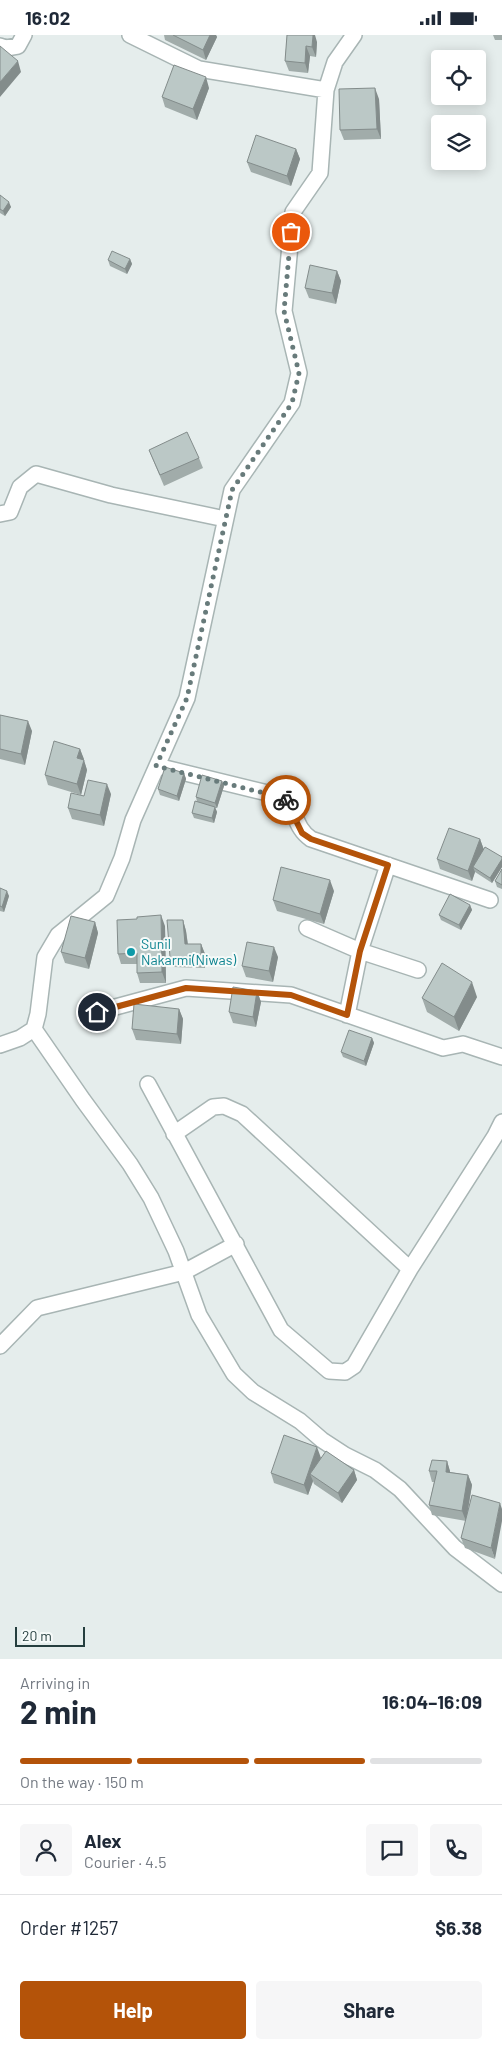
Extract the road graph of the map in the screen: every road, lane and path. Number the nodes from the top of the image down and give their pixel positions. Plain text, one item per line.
1 (24, 35) edge
2 (130, 35) edge
3 (354, 35) edge
4 (0, 45) edge
5 (326, 90) junction
6 (0, 514) edge
7 (225, 519) junction
8 (156, 766) junction
9 (388, 865) junction
10 (490, 900) dead end
11 (307, 927) dead end
12 (360, 951) junction
13 (418, 970) dead end
14 (97, 1012) dead end
15 (347, 1015) junction
16 (34, 1029) junction
17 (0, 1045) edge
18 (502, 1057) edge
19 (148, 1084) dead end
20 (502, 1122) edge
21 (174, 1134) junction
22 (236, 1244) junction
23 (410, 1269) junction
24 (184, 1272) junction
25 (0, 1346) edge
26 (502, 1584) edge

1 - 4 street
2 - 5 street
3 - 5 street
5 - 7 street
6 - 7 street
7 - 8 street
8 - 9 street
8 - 16 street
9 - 10 street
9 - 12 street
11 - 12 street
12 - 13 street
12 - 15 street
14 - 15 street
15 - 18 street
16 - 17 street
16 - 24 street
19 - 21 street
20 - 23 street
21 - 22 street
21 - 23 street
22 - 23 street
22 - 24 street
24 - 25 street
24 - 26 street

